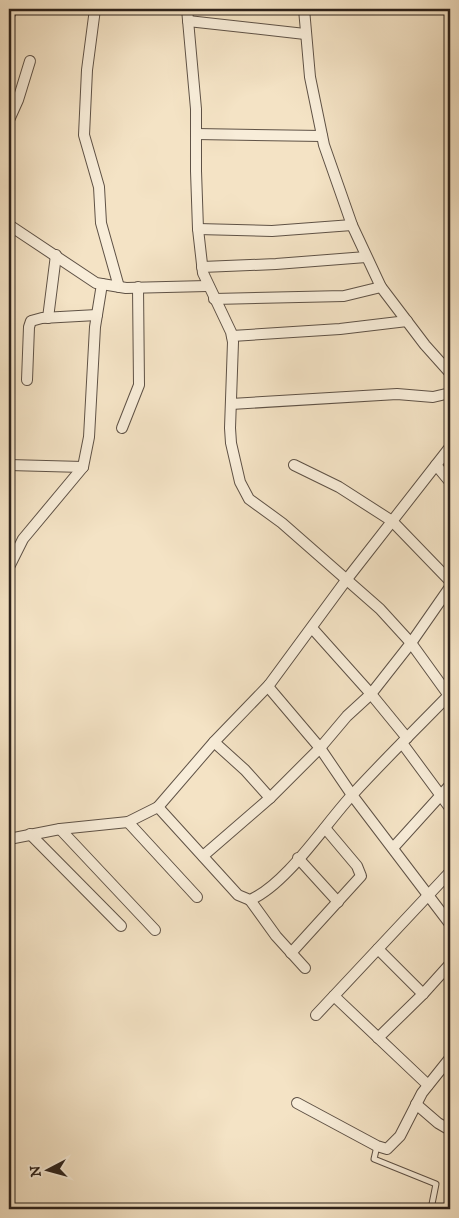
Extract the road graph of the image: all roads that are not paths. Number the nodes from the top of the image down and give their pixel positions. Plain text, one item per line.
1 (12, 9) edge
2 (95, 9) edge
3 (187, 9) edge
4 (304, 9) edge
5 (9, 16) edge
6 (188, 21) junction
7 (305, 34) junction
8 (30, 61) dead end
9 (9, 120) edge
10 (196, 134) junction
11 (322, 136) junction
12 (9, 225) edge
13 (352, 225) junction
14 (198, 229) junction
15 (56, 256) junction
16 (366, 257) junction
17 (202, 267) junction
18 (102, 284) junction
19 (207, 286) junction
20 (119, 287) junction
21 (138, 287) junction
22 (381, 287) junction
23 (214, 299) junction
24 (97, 315) junction
25 (48, 318) junction
26 (406, 321) junction
27 (232, 336) junction
28 (450, 373) edge
29 (27, 380) dead end
30 (450, 393) edge
31 (231, 404) junction
32 (122, 428) dead end
33 (450, 447) edge
34 (9, 465) edge
35 (294, 465) dead end
36 (436, 465) junction
37 (83, 467) junction
38 (450, 482) edge
39 (392, 521) junction
40 (9, 567) edge
41 (347, 579) junction
42 (450, 581) edge
43 (450, 587) edge
44 (312, 628) junction
45 (411, 644) junction
46 (269, 685) junction
47 (449, 692) edge
48 (372, 694) junction
49 (404, 741) junction
50 (214, 742) junction
51 (320, 748) junction
52 (450, 785) edge
53 (352, 795) junction
54 (441, 796) junction
55 (270, 798) junction
56 (158, 806) junction
57 (450, 808) edge
58 (128, 822) junction
59 (325, 828) junction
60 (60, 829) junction
61 (30, 834) junction
62 (9, 839) edge
63 (393, 848) junction
64 (203, 856) junction
65 (298, 858) junction
66 (450, 872) edge
67 (429, 896) junction
68 (197, 897) dead end
69 (250, 900) junction
70 (338, 902) junction
71 (450, 924) edge
72 (121, 926) dead end
73 (154, 930) dead end
74 (378, 949) junction
75 (291, 953) junction
76 (450, 964) edge
77 (305, 968) dead end
78 (424, 994) junction
79 (334, 996) junction
80 (316, 1015) dead end
81 (378, 1038) junction
82 (450, 1058) edge
83 (428, 1085) junction
84 (297, 1103) dead end
85 (416, 1104) junction
86 (450, 1130) edge
87 (377, 1146) junction
88 (431, 1209) edge

1 - 5 street
2 - 20 street
3 - 6 street
4 - 7 street
6 - 7 street
6 - 10 street
7 - 11 street
8 - 9 street
10 - 11 street
10 - 14 street
11 - 13 street
12 - 15 street
13 - 14 street
13 - 16 street
14 - 17 street
15 - 18 street
15 - 25 street
16 - 17 street
16 - 22 street
17 - 19 street
18 - 20 street
18 - 24 street
19 - 21 street
19 - 23 street
20 - 21 street
21 - 32 street
22 - 23 street
22 - 26 street
23 - 27 street
24 - 25 street
24 - 37 street
25 - 29 street
26 - 27 street
26 - 28 street
27 - 31 street
30 - 31 street
31 - 41 street
33 - 36 street
34 - 37 street
35 - 39 street
36 - 38 street
36 - 39 street
37 - 40 street
39 - 41 street
39 - 42 street
41 - 44 street
41 - 45 street
43 - 45 street
44 - 46 street
44 - 48 street
45 - 47 street
45 - 48 street
46 - 50 street
46 - 51 street
47 - 49 street
48 - 49 street
48 - 51 street
49 - 53 street
49 - 54 street
50 - 55 street
50 - 56 street
51 - 53 street
51 - 55 street
52 - 54 street
53 - 59 street
53 - 63 street
54 - 57 street
54 - 63 street
55 - 64 street
56 - 58 street
56 - 64 street
58 - 60 street
58 - 68 street
59 - 65 street
59 - 70 street
60 - 61 street
60 - 73 street
61 - 62 street
61 - 72 street
63 - 67 street
64 - 69 street
65 - 69 street
65 - 70 street
66 - 67 street
67 - 71 street
67 - 74 street
69 - 75 street
70 - 75 street
74 - 78 street
74 - 79 street
75 - 77 street
76 - 78 street
78 - 81 street
79 - 80 street
79 - 81 street
81 - 83 street
82 - 83 street
83 - 85 street
84 - 87 street
85 - 86 street
85 - 87 street
87 - 88 lane

